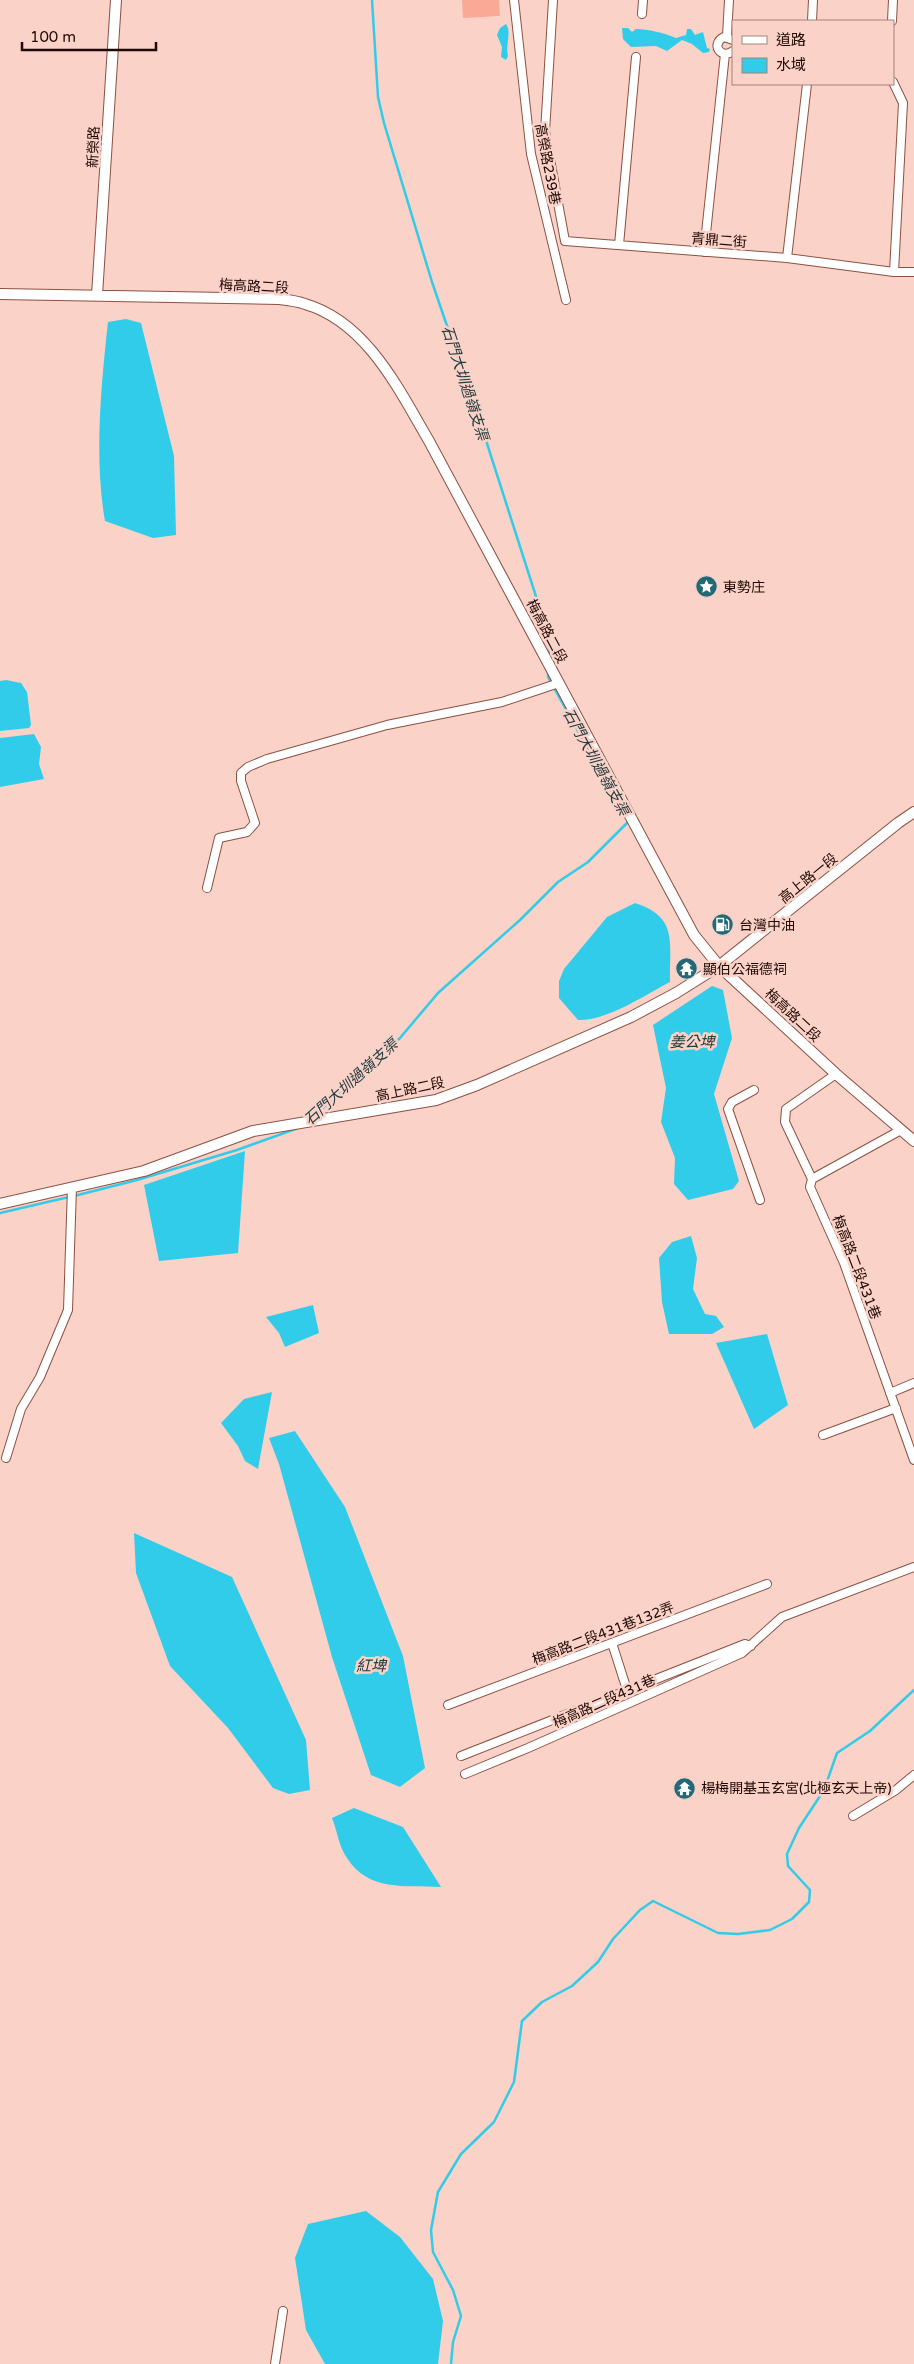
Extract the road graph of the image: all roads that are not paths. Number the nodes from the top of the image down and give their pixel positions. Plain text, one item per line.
1 (116, 0) edge
2 (514, 0) edge
3 (553, 0) edge
4 (643, 0) edge
5 (729, 0) edge
6 (813, 0) edge
7 (893, 0) edge
8 (642, 14) dead end
9 (812, 20) edge
10 (892, 20) edge
11 (730, 38) edge
12 (729, 52) edge
13 (636, 58) dead end
14 (894, 84) edge
15 (807, 85) edge
16 (619, 245) junction
17 (704, 252) junction
18 (787, 258) junction
19 (894, 272) junction
20 (914, 272) edge
21 (0, 294) edge
22 (97, 295) junction
23 (566, 300) dead end
24 (558, 683) junction
25 (914, 812) edge
26 (207, 888) dead end
27 (720, 966) junction
28 (836, 1074) junction
29 (754, 1090) dead end
30 (901, 1130) junction
31 (914, 1141) edge
32 (812, 1179) junction
33 (72, 1189) junction
34 (760, 1200) dead end
35 (0, 1204) edge
36 (914, 1383) edge
37 (890, 1393) junction
38 (896, 1408) junction
39 (823, 1435) dead end
40 (6, 1458) dead end
41 (914, 1460) edge
42 (914, 1567) edge
43 (767, 1584) dead end
44 (612, 1643) junction
45 (751, 1646) junction
46 (627, 1690) junction
47 (448, 1705) dead end
48 (461, 1756) dead end
49 (465, 1774) dead end
50 (914, 1775) edge
51 (853, 1816) dead end
52 (283, 2311) dead end
53 (275, 2364) edge

1 - 22 street, 新榮路
2 - 23 street, 高榮路239巷
3 - 16 street, 青鼎二街
4 - 8 street
5 - 11 street
6 - 9 street
7 - 10 street
11 - 12 street
12 - 17 street
13 - 16 street
14 - 19 street
15 - 18 street
16 - 17 street, 青鼎二街
17 - 18 street, 青鼎二街
18 - 19 street, 青鼎二街
19 - 20 street, 青鼎二街
21 - 22 street, 梅高路二段
22 - 24 street, 梅高路二段
24 - 26 street
24 - 27 street, 梅高路二段
25 - 27 street, 高上路一段
27 - 28 street, 梅高路二段
27 - 33 street, 高上路二段
28 - 30 street, 梅高路二段
28 - 32 street, 梅高路二段431巷
29 - 34 street
30 - 31 street, 梅高路二段
30 - 32 street
32 - 37 street, 梅高路二段431巷
33 - 35 street, 高上路二段
33 - 40 street
36 - 37 street
37 - 38 street, 梅高路二段431巷
38 - 39 street
38 - 41 street, 梅高路二段431巷
42 - 45 street, 梅高路二段431巷
43 - 44 street, 梅高路二段431巷132弄
44 - 46 street
44 - 47 street, 梅高路二段431巷132弄
45 - 46 street, 梅高路二段431巷
45 - 49 street, 梅高路二段431巷
46 - 48 street, 梅高路二段431巷
50 - 51 street
52 - 53 street

